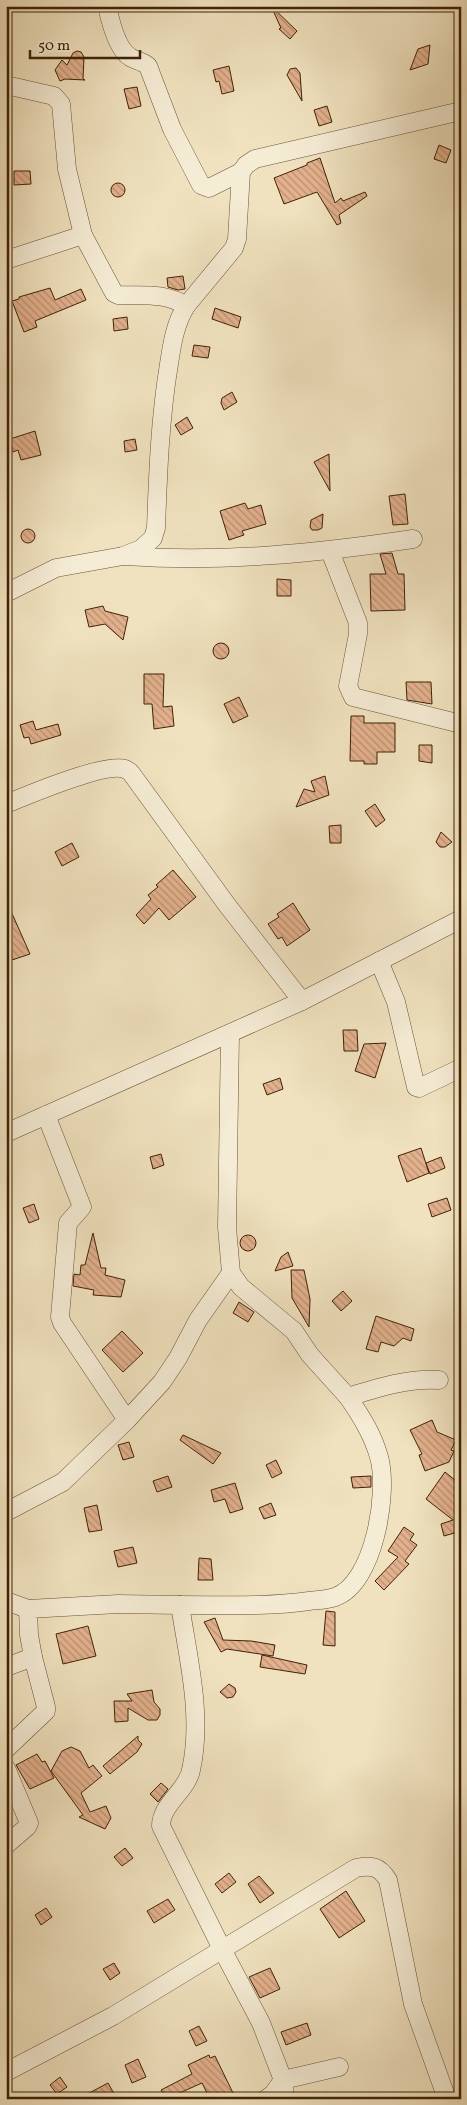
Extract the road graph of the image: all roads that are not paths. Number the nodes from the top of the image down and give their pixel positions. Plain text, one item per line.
1 (108, 6) edge
2 (6, 85) edge
3 (461, 111) edge
4 (241, 172) junction
5 (83, 235) junction
6 (6, 260) edge
7 (186, 306) junction
8 (413, 538) dead end
9 (330, 551) junction
10 (123, 556) junction
11 (6, 592) edge
12 (461, 724) edge
13 (6, 804) edge
14 (461, 919) edge
15 (379, 961) junction
16 (302, 1001) junction
17 (230, 1034) junction
18 (461, 1068) edge
19 (46, 1116) junction
20 (6, 1133) edge
21 (231, 1273) junction
22 (438, 1380) dead end
23 (348, 1397) junction
24 (127, 1420) junction
25 (6, 1512) edge
26 (6, 1601) edge
27 (180, 1605) junction
28 (28, 1609) junction
29 (33, 1657) junction
30 (6, 1667) edge
31 (6, 1749) edge
32 (6, 1768) edge
33 (6, 1845) edge
34 (223, 1951) junction
35 (339, 2067) dead end
36 (6, 2072) edge
37 (283, 2080) junction
38 (266, 2099) edge
39 (285, 2099) edge
40 (448, 2099) edge

1 - 4 street
2 - 5 street
3 - 4 street
4 - 7 street
5 - 6 street
5 - 7 street
7 - 10 street
8 - 9 street
9 - 10 street
9 - 12 street
10 - 11 street
13 - 16 street
14 - 15 street
15 - 16 street
15 - 18 street
16 - 17 street
17 - 19 street
17 - 21 street
19 - 20 street
19 - 24 street
21 - 23 street
21 - 24 street
22 - 23 street
23 - 27 street
24 - 25 street
26 - 28 street
27 - 28 street
27 - 34 street
28 - 29 street
29 - 30 street
29 - 31 street
32 - 33 street
34 - 36 street
34 - 37 street
34 - 40 street
35 - 37 street
37 - 38 street
37 - 39 street

